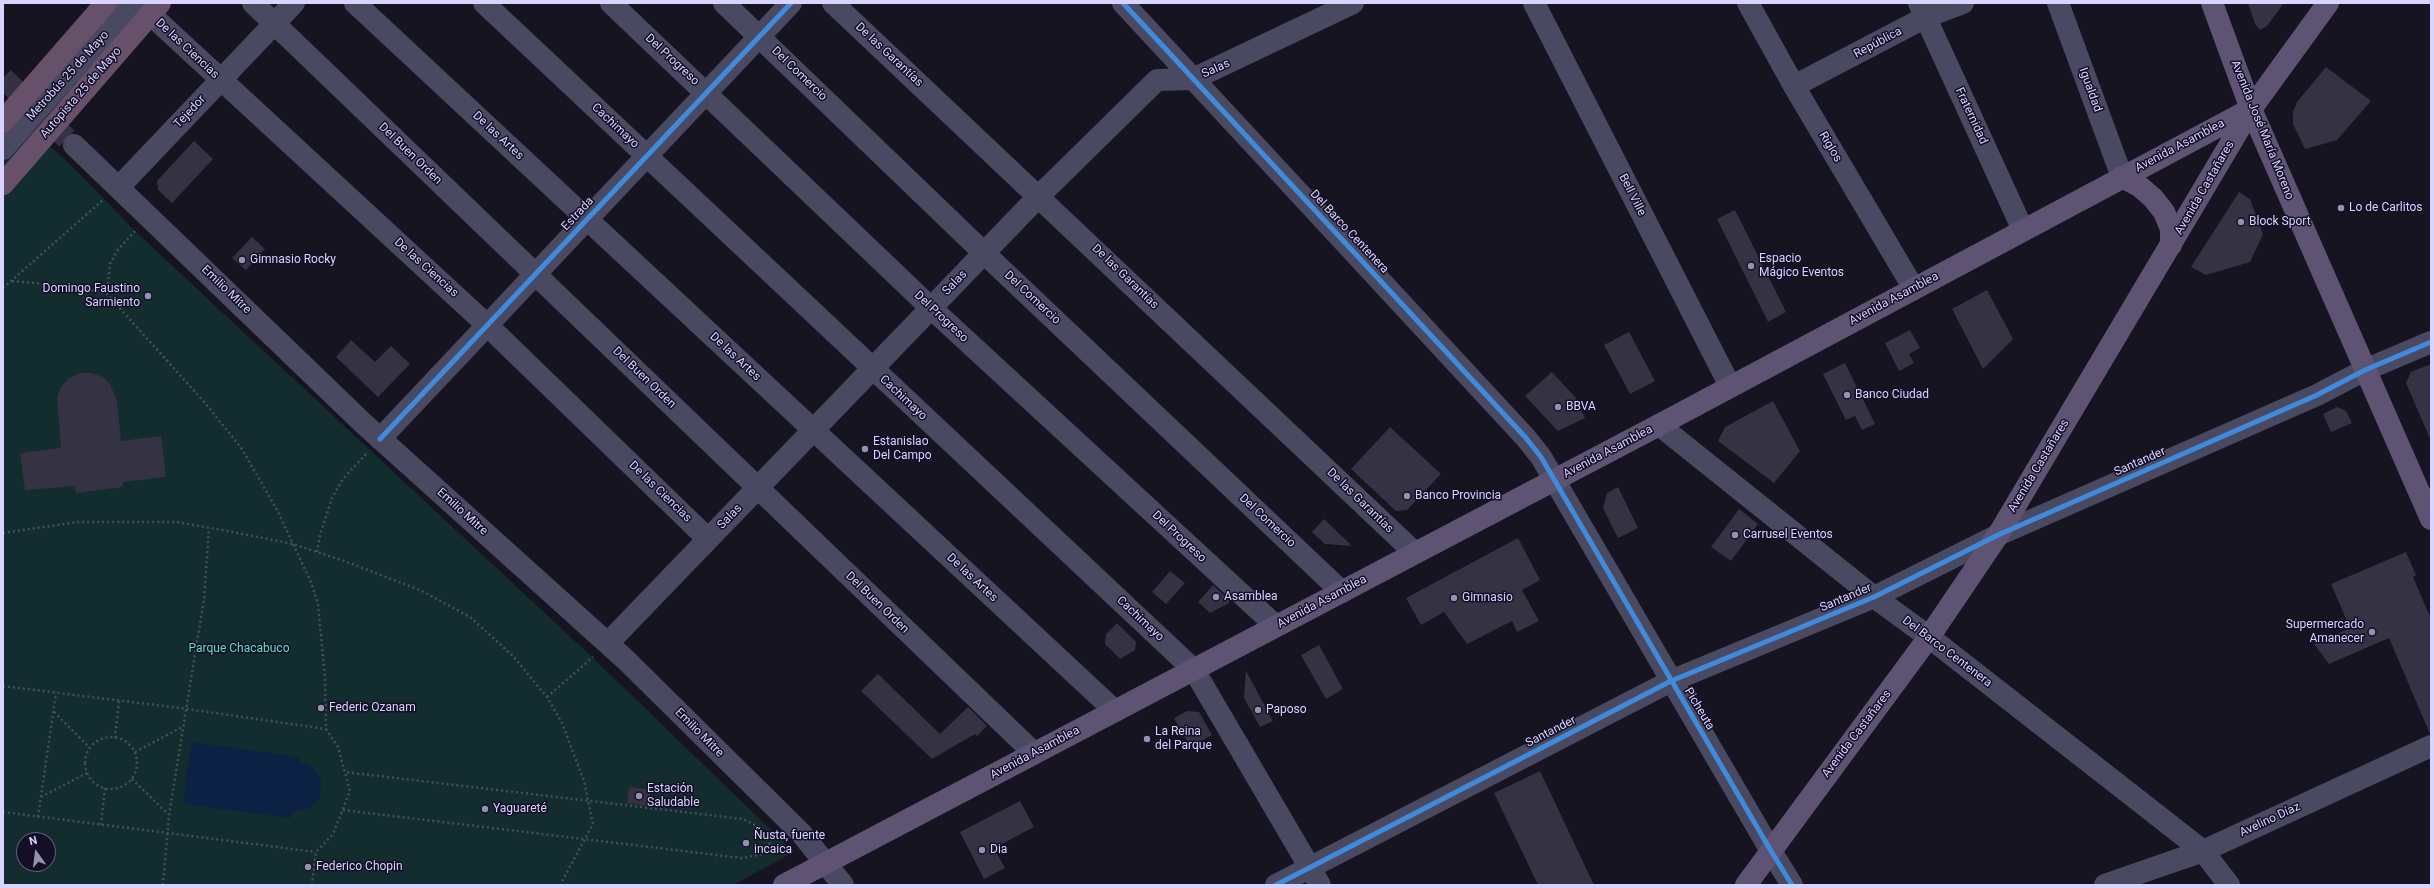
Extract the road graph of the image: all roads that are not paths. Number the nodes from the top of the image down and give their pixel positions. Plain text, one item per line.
1 (106, 3) edge
2 (132, 3) edge
3 (138, 3) edge
4 (160, 3) edge
5 (253, 3) edge
6 (294, 3) edge
7 (355, 3) edge
8 (484, 3) edge
9 (611, 3) edge
10 (724, 3) edge
11 (791, 3) edge
12 (833, 3) edge
13 (1123, 3) edge
14 (1353, 3) edge
15 (1534, 3) edge
16 (1748, 3) edge
17 (1964, 3) edge
18 (2058, 3) edge
19 (2212, 3) edge
20 (2328, 3) edge
21 (1922, 10) edge
22 (1318, 11) edge
23 (274, 24) junction
24 (760, 36) junction
25 (220, 80) junction
26 (1193, 80) junction
27 (1794, 86) junction
28 (706, 93) junction
29 (2251, 109) junction
30 (3, 121) edge
31 (74, 145) tunnel mouth
32 (3, 149) edge
33 (647, 156) junction
34 (2122, 177) junction
35 (3, 184) edge
36 (119, 187) junction
37 (1039, 196) junction
38 (588, 218) junction
39 (2023, 230) junction
40 (2171, 245) junction
41 (984, 253) junction
42 (536, 274) junction
43 (1914, 289) junction
44 (930, 308) junction
45 (487, 325) junction
46 (2431, 342) edge
47 (872, 369) junction
48 (2366, 370) junction
49 (1730, 386) junction
50 (1660, 425) junction
51 (813, 430) junction
52 (380, 439) junction
53 (1554, 480) junction
54 (757, 488) junction
55 (2431, 519) edge
56 (1998, 535) junction
57 (708, 539) junction
58 (1415, 553) junction
59 (1342, 592) junction
60 (1874, 598) junction
61 (1276, 626) junction
62 (1929, 637) junction
63 (608, 643) junction
64 (1194, 670) junction
65 (1671, 681) junction
66 (1115, 711) junction
67 (2431, 746) edge
68 (1034, 754) junction
69 (1770, 851) junction
70 (2203, 851) junction
71 (827, 862) junction
72 (1315, 876) edge
73 (784, 885) edge
74 (843, 885) edge
75 (1276, 885) edge
76 (1746, 885) edge
77 (1792, 885) edge
78 (2105, 885) edge
79 (2229, 885) edge

1 - 30 highway, bridge
2 - 32 street, Metrobús 25 de Mayo, bridge
3 - 25 street, De las Ciencias
4 - 35 highway, Autopista 25 de Mayo, bridge
5 - 23 street, Del Buen Orden
6 - 23 street, Tejedor
7 - 38 street, De las Artes
8 - 33 street, Cachimayo
9 - 28 street, Del Progreso
10 - 24 street, Del Comercio
11 - 24 street, Estrada
12 - 37 street, De las Garantías
13 - 26 street, Del Barco Centenera
14 - 22 street, Salas
15 - 49 street, Bell Ville
16 - 27 street, Riglos
17 - 21 street, República
18 - 34 street, Igualdad
19 - 29 main road, Avenida José María Moreno
20 - 29 main road, Avenida Asamblea
21 - 27 street, República
21 - 39 street, Fraternidad
22 - 26 street, Salas
23 - 25 street, Tejedor
23 - 42 street, Del Buen Orden
24 - 28 street, Estrada
24 - 41 street, Del Comercio
25 - 36 street, Tejedor
25 - 45 street, De las Ciencias
26 - 37 street, Salas
26 - 53 street, Del Barco Centenera
27 - 43 street, Riglos
28 - 33 street, Estrada
28 - 44 street, Del Progreso
29 - 34 main road, Avenida Asamblea
29 - 40 main road, Avenida Castañares
29 - 48 main road, Avenida José María Moreno
31 - 36 street, Emilio Mitre
33 - 38 street, Estrada
33 - 47 street, Cachimayo
34 - 39 main road, Avenida Asamblea
34 - 40 main road
36 - 52 street, Emilio Mitre
37 - 41 street, Salas
37 - 58 street, De las Garantías
38 - 42 street, Estrada
38 - 51 street, De las Artes
39 - 43 main road, Avenida Asamblea
40 - 56 main road, Avenida Castañares
41 - 44 street, Salas
41 - 59 street, Del Comercio
42 - 45 street, Estrada
42 - 54 street, Del Buen Orden
43 - 49 main road, Avenida Asamblea
44 - 47 street, Salas
44 - 61 street, Del Progreso
45 - 52 street, Estrada
45 - 57 street, De las Ciencias
46 - 48 street, Santander
47 - 51 street, Salas
47 - 64 street, Cachimayo
48 - 55 main road, Avenida José María Moreno
48 - 56 street, Santander
49 - 50 main road, Avenida Asamblea
50 - 53 main road, Avenida Asamblea
50 - 60 street, Del Barco Centenera
51 - 54 street, Salas
51 - 66 street, De las Artes
52 - 63 street, Emilio Mitre
53 - 58 main road, Avenida Asamblea
53 - 65 street, Picheuta
54 - 57 street, Salas
54 - 68 street, Del Buen Orden
56 - 60 street, Santander
56 - 62 main road, Avenida Castañares
57 - 63 street, Salas
58 - 59 main road, Avenida Asamblea
59 - 61 main road, Avenida Asamblea
60 - 62 street, Del Barco Centenera
60 - 65 street, Santander
61 - 64 main road, Avenida Asamblea
62 - 69 main road, Avenida Castañares
62 - 70 street, Del Barco Centenera
63 - 71 street, Emilio Mitre
64 - 66 main road, Avenida Asamblea
64 - 72 street, Cachimayo
65 - 69 street, Picheuta
65 - 72 street, Santander
66 - 68 main road, Avenida Asamblea
67 - 70 street, Avelino Díaz
68 - 71 main road, Avenida Asamblea
69 - 76 main road, Avenida Castañares
69 - 77 street, Picheuta
70 - 78 street, Avelino Díaz
70 - 79 street, Del Barco Centenera
71 - 73 main road, Avenida Asamblea
71 - 74 street, Emilio Mitre
72 - 75 street, Santander

